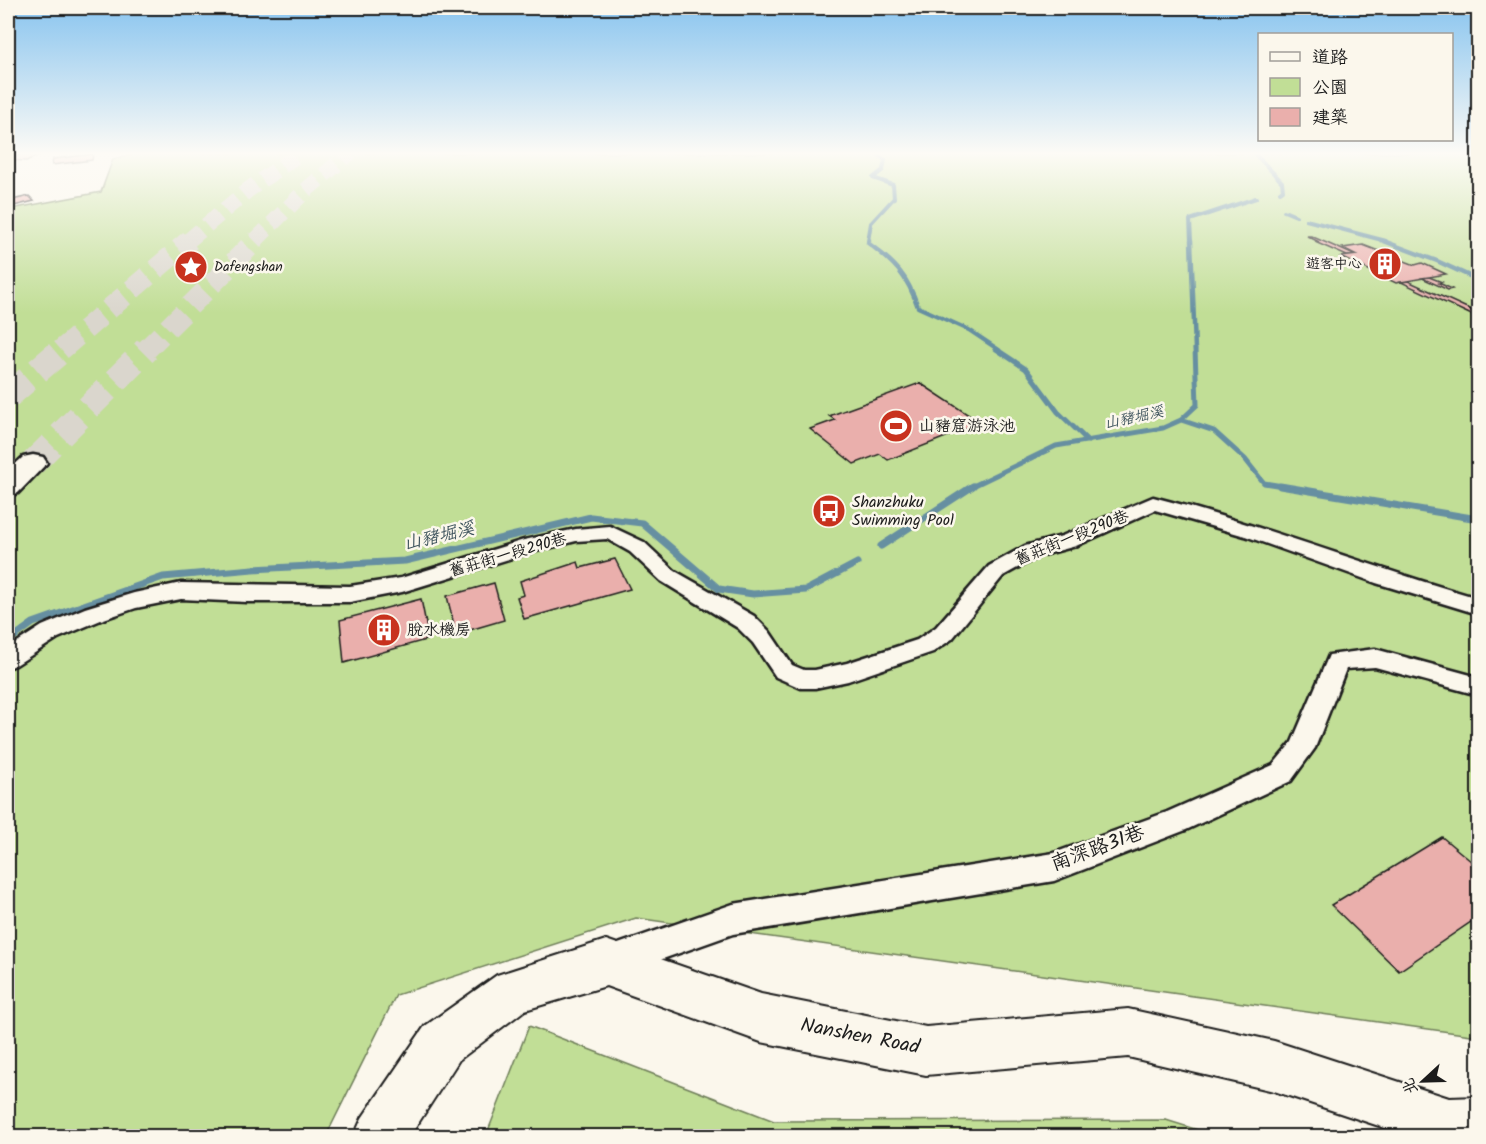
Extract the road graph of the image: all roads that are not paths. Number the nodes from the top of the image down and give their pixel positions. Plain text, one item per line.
1 (33, 463) tunnel mouth
2 (8, 487) edge
3 (1479, 606) edge
4 (8, 659) edge
5 (1479, 686) edge
6 (606, 963) junction
7 (1479, 1122) edge
8 (380, 1137) edge

1 - 2 highway
3 - 4 street, 舊莊街一段290巷
5 - 6 street, 南深路31巷
6 - 7 main road, Nanshen Road
6 - 8 main road

